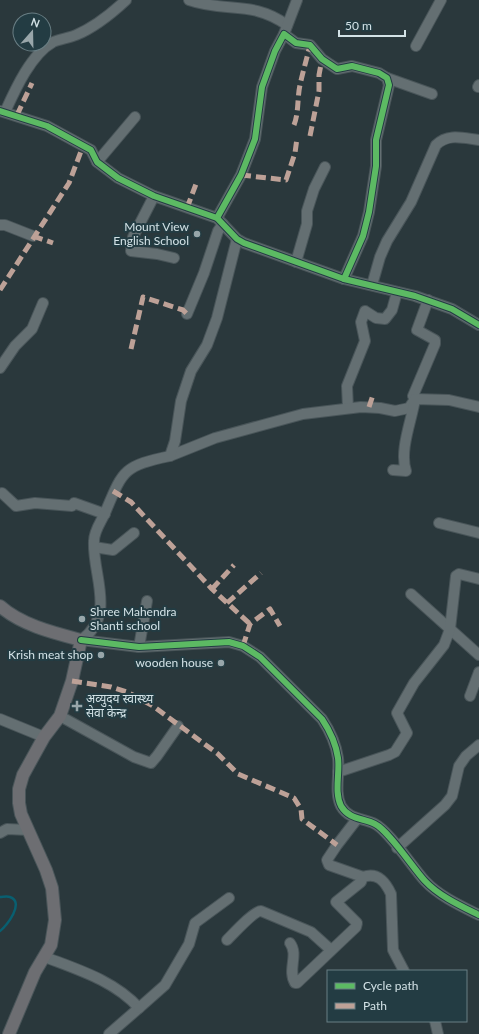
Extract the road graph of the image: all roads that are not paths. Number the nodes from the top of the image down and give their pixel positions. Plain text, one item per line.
1 (126, 0) edge
2 (189, 0) edge
3 (297, 0) edge
4 (441, 0) edge
5 (286, 30) junction
6 (416, 46) dead end
7 (387, 78) junction
8 (432, 94) dead end
9 (2, 112) edge
10 (135, 117) dead end
11 (479, 140) edge
12 (98, 162) junction
13 (325, 168) dead end
14 (154, 196) junction
15 (220, 221) junction
16 (0, 225) edge
17 (33, 236) dead end
18 (237, 239) junction
19 (174, 258) dead end
20 (296, 262) junction
21 (344, 279) junction
22 (372, 286) junction
23 (397, 292) junction
24 (428, 300) junction
25 (43, 303) dead end
26 (187, 314) dead end
27 (479, 325) edge
28 (0, 368) edge
29 (416, 399) junction
30 (479, 407) edge
31 (348, 408) junction
32 (170, 456) junction
33 (393, 470) dead end
34 (2, 492) dead end
35 (105, 514) junction
36 (439, 523) dead end
37 (134, 533) dead end
38 (479, 533) edge
39 (94, 547) junction
40 (479, 579) edge
41 (411, 594) dead end
42 (148, 601) dead end
43 (0, 606) edge
44 (450, 630) junction
45 (81, 640) junction
46 (139, 647) junction
47 (479, 656) edge
48 (479, 672) edge
49 (470, 696) dead end
50 (60, 716) junction
51 (0, 720) edge
52 (178, 726) dead end
53 (44, 738) junction
54 (479, 745) edge
55 (338, 772) junction
56 (357, 819) junction
57 (28, 830) junction
58 (0, 833) edge
59 (397, 848) junction
60 (363, 877) junction
61 (229, 898) dead end
62 (479, 915) edge
63 (227, 940) dead end
64 (290, 943) dead end
65 (331, 950) junction
66 (45, 957) junction
67 (403, 970) edge
68 (139, 1008) junction
69 (435, 1022) edge
70 (112, 1033) edge
71 (9, 1034) edge
72 (438, 1034) edge

1 - 9 street
2 - 5 street
3 - 5 street
4 - 6 street
5 - 7 street
5 - 15 street
7 - 8 street
7 - 21 street
9 - 12 street
10 - 12 street
11 - 22 street
12 - 14 street
13 - 20 street
14 - 15 street
14 - 19 street
15 - 18 street
15 - 26 street
16 - 17 street
18 - 20 street
18 - 32 street
20 - 21 street
21 - 22 street
22 - 23 street
23 - 24 street
23 - 31 street
24 - 27 street
24 - 29 street
25 - 28 street
29 - 30 street
29 - 31 street
29 - 33 street
31 - 32 street
32 - 35 street
34 - 35 street
35 - 39 street
36 - 38 street
37 - 39 street
39 - 45 street
40 - 44 street
41 - 44 street
42 - 46 street
43 - 45 main road
44 - 47 street
44 - 55 street
45 - 46 street
45 - 50 main road
46 - 55 street
48 - 49 street
50 - 52 street
50 - 53 main road
51 - 53 street
53 - 57 main road
54 - 59 street
55 - 56 street
56 - 59 street
56 - 60 street
57 - 58 street
57 - 66 main road
59 - 62 street
60 - 65 street
60 - 67 street
61 - 68 street
63 - 65 street
64 - 65 street
66 - 68 street
66 - 71 main road
68 - 70 street
69 - 72 street

